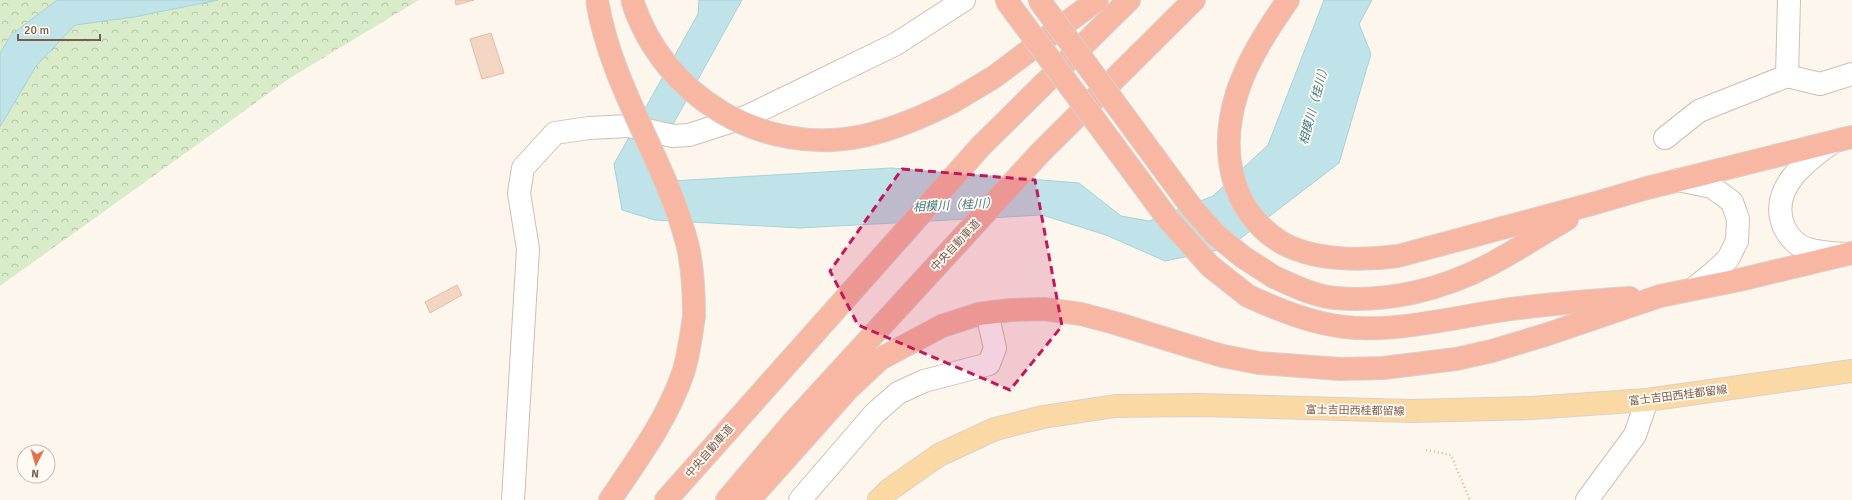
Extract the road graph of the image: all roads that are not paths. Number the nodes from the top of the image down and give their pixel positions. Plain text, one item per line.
1 (597, 0) edge
2 (632, 0) edge
3 (964, 0) edge
4 (1006, 0) edge
5 (1039, 0) edge
6 (1097, 0) edge
7 (1130, 0) edge
8 (1194, 0) edge
9 (1288, 0) edge
10 (1789, 0) edge
11 (1852, 74) edge
12 (1787, 76) junction
13 (1665, 138) dead end
14 (1843, 139) edge
15 (1678, 180) junction
16 (1592, 204) junction
17 (1848, 254) edge
18 (1693, 289) junction
19 (1660, 296) junction
20 (990, 326) dead end
21 (1852, 371) edge
22 (1647, 400) junction
23 (512, 500) edge
24 (610, 500) edge
25 (666, 500) edge
26 (727, 500) edge
27 (749, 500) edge
28 (800, 500) edge
29 (879, 500) edge
30 (1587, 500) edge

1 - 24 highway, bridge
2 - 6 highway, bridge
3 - 23 street
4 - 19 highway, bridge
5 - 16 highway, bridge
7 - 25 highway, 中央自動車道
8 - 26 highway, 中央自動車道
9 - 16 highway
10 - 12 street
11 - 12 street
12 - 13 street
14 - 15 highway
14 - 17 street
15 - 16 highway
15 - 18 street
17 - 18 highway
18 - 19 highway
19 - 27 highway
20 - 28 street
21 - 22 main road, 富士吉田西桂都留線
22 - 29 main road, 富士吉田西桂都留線
22 - 30 street

